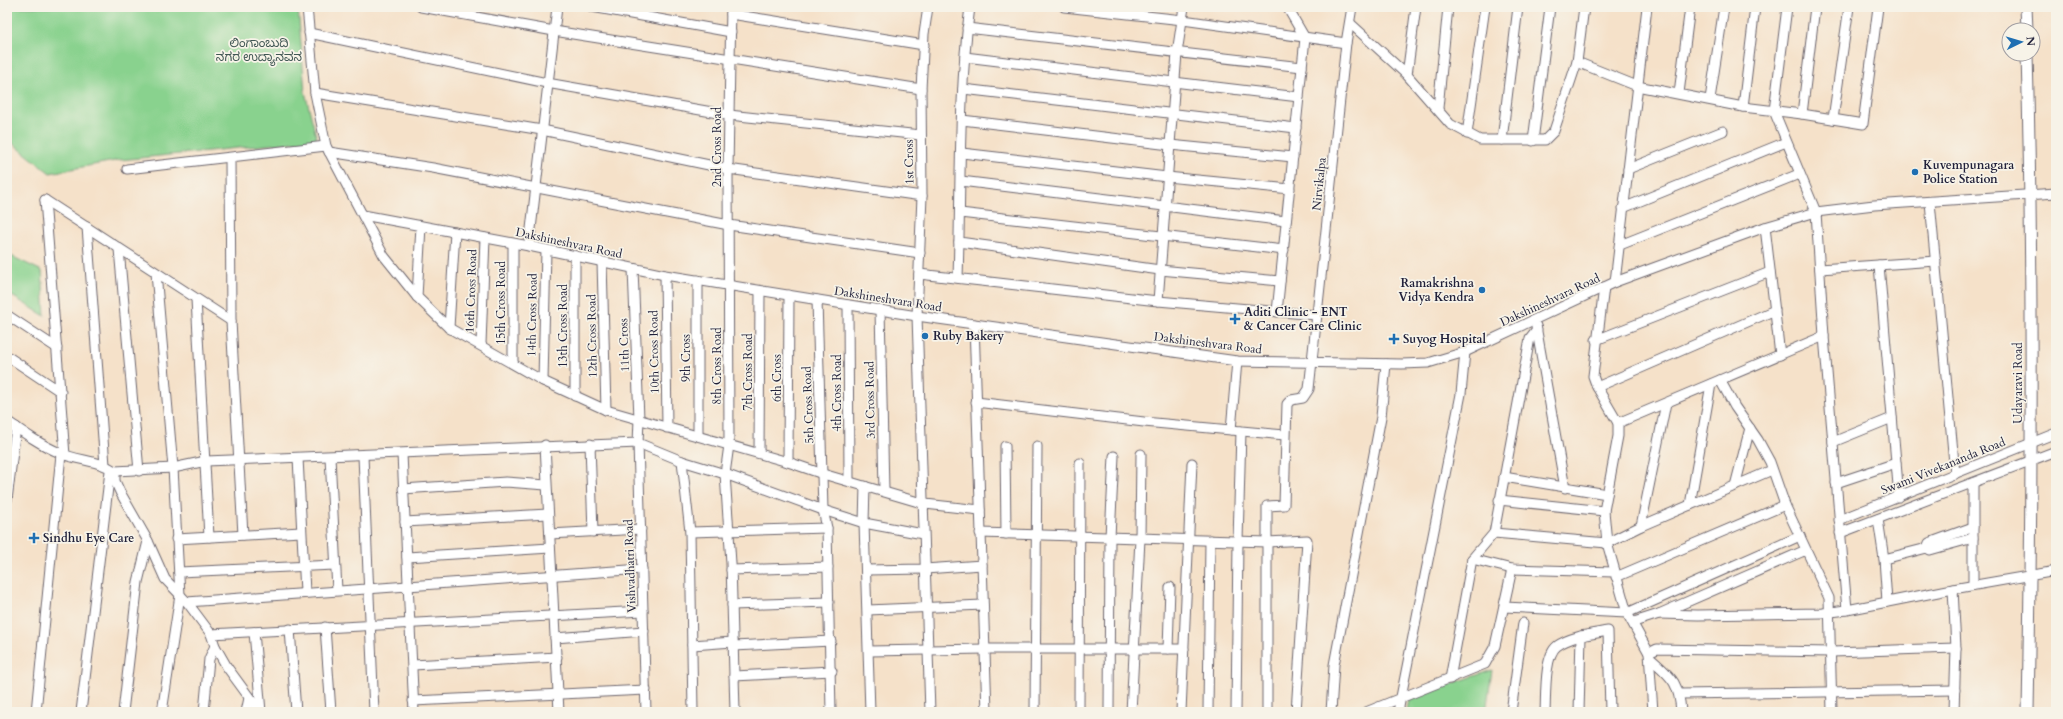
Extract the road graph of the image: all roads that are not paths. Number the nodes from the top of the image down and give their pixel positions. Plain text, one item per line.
1 (307, 7) edge
2 (421, 7) edge
3 (557, 7) edge
4 (592, 7) edge
5 (928, 7) edge
6 (970, 7) edge
7 (1064, 7) edge
8 (1184, 7) edge
9 (1287, 7) edge
10 (1352, 7) edge
11 (1416, 7) edge
12 (1448, 7) edge
13 (1484, 7) edge
14 (1518, 7) edge
15 (1550, 7) edge
16 (1584, 7) edge
17 (1647, 7) edge
18 (1690, 7) edge
19 (1724, 7) edge
20 (1755, 7) edge
21 (1787, 7) edge
22 (1815, 7) edge
23 (1848, 7) edge
24 (1878, 7) edge
25 (2026, 7) edge
26 (731, 11) edge
27 (1183, 20) junction
28 (2027, 22) edge
29 (1350, 23) junction
30 (967, 28) junction
31 (554, 31) junction
32 (731, 32) junction
33 (309, 33) junction
34 (1305, 38) junction
35 (1346, 43) junction
36 (924, 45) junction
37 (1178, 54) junction
38 (965, 57) junction
39 (731, 59) junction
40 (1577, 62) junction
41 (2027, 62) edge
42 (1302, 67) junction
43 (1407, 74) junction
44 (1176, 82) junction
45 (547, 84) junction
46 (1637, 86) junction
47 (921, 89) junction
48 (964, 89) junction
49 (315, 93) junction
50 (1679, 93) junction
51 (1299, 97) junction
52 (1710, 100) junction
53 (1743, 107) junction
54 (1438, 108) junction
55 (1774, 111) junction
56 (1173, 113) junction
57 (1802, 114) junction
58 (729, 116) junction
59 (1833, 119) junction
60 (962, 120) junction
61 (1296, 128) junction
62 (542, 130) junction
63 (1723, 132) dead end
64 (1467, 134) junction
65 (921, 135) junction
66 (1502, 140) junction
67 (1533, 141) junction
68 (1786, 142) junction
69 (1170, 145) junction
70 (327, 148) junction
71 (962, 153) junction
72 (1293, 157) junction
73 (230, 158) junction
74 (127, 169) dead end
75 (728, 169) junction
76 (1628, 169) junction
77 (1799, 174) junction
78 (1167, 177) junction
79 (961, 181) junction
80 (535, 189) junction
81 (1290, 189) junction
82 (2056, 193) edge
83 (2031, 194) junction
84 (922, 196) junction
85 (1930, 202) junction
86 (1164, 206) junction
87 (1623, 208) junction
88 (1816, 212) junction
89 (960, 213) junction
90 (362, 215) junction
91 (1286, 221) junction
92 (730, 225) junction
93 (421, 226) junction
94 (87, 227) junction
95 (1765, 227) junction
96 (455, 232) junction
97 (1162, 236) junction
98 (485, 238) junction
99 (959, 242) junction
100 (513, 244) junction
101 (1620, 245) junction
102 (529, 246) junction
103 (119, 249) junction
104 (546, 250) junction
105 (1284, 250) junction
106 (920, 253) junction
107 (575, 256) junction
108 (1936, 261) junction
109 (602, 262) junction
110 (1879, 265) junction
111 (633, 269) junction
112 (1820, 269) junction
113 (1160, 270) junction
114 (1770, 272) junction
115 (156, 273) junction
116 (919, 274) junction
117 (665, 275) junction
118 (958, 278) junction
119 (698, 280) junction
120 (1280, 281) junction
121 (1615, 282) junction
122 (729, 287) junction
123 (1604, 287) junction
124 (760, 291) junction
125 (789, 295) junction
126 (417, 297) junction
127 (196, 299) junction
128 (817, 300) junction
129 (1158, 301) junction
130 (848, 305) junction
131 (880, 309) junction
132 (1775, 310) junction
133 (1277, 312) junction
134 (7, 315) edge
135 (1316, 315) junction
136 (917, 316) junction
137 (1535, 319) junction
138 (231, 321) junction
139 (974, 324) junction
140 (449, 328) junction
141 (1537, 330) junction
142 (1824, 336) junction
143 (1596, 340) junction
144 (481, 344) junction
145 (57, 348) junction
146 (1465, 352) junction
147 (1780, 355) junction
148 (7, 356) edge
149 (1237, 361) junction
150 (513, 363) junction
151 (1312, 363) junction
152 (1386, 364) junction
153 (1720, 380) junction
154 (543, 381) junction
155 (1711, 384) junction
156 (1597, 387) junction
157 (61, 392) junction
158 (575, 396) junction
159 (976, 402) junction
160 (1666, 403) junction
161 (606, 410) junction
162 (1892, 418) junction
163 (639, 419) junction
164 (7, 421) edge
165 (1618, 424) junction
166 (16, 427) junction
167 (667, 428) junction
168 (1750, 428) junction
169 (1231, 430) junction
170 (1241, 431) junction
171 (2056, 433) edge
172 (1285, 435) junction
173 (698, 436) junction
174 (638, 442) junction
175 (1833, 442) junction
176 (590, 444) junction
177 (2031, 444) junction
178 (729, 445) junction
179 (545, 446) junction
180 (1005, 446) dead end
181 (1037, 446) dead end
182 (2056, 451) edge
183 (760, 453) junction
184 (63, 454) junction
185 (402, 454) junction
186 (1141, 454) dead end
187 (363, 456) junction
188 (1114, 456) dead end
189 (330, 457) junction
190 (298, 458) junction
191 (239, 460) junction
192 (682, 460) junction
193 (206, 461) junction
194 (2031, 461) junction
195 (788, 462) junction
196 (1080, 463) dead end
197 (1192, 463) dead end
198 (1896, 463) junction
199 (110, 468) junction
200 (173, 468) junction
201 (1772, 470) junction
202 (139, 471) junction
203 (725, 474) junction
204 (823, 474) junction
205 (1955, 474) junction
206 (1504, 477) junction
207 (849, 481) junction
208 (1836, 483) junction
209 (1973, 483) junction
210 (546, 485) junction
211 (865, 486) junction
212 (1734, 486) junction
213 (1565, 488) junction
214 (403, 489) junction
215 (884, 491) junction
216 (1607, 494) junction
217 (1899, 497) junction
218 (7, 500) edge
219 (1499, 500) junction
220 (925, 504) junction
221 (1690, 505) junction
222 (1785, 505) junction
223 (823, 510) junction
224 (980, 510) junction
225 (1604, 511) junction
226 (548, 514) junction
227 (1878, 519) junction
228 (1839, 520) junction
229 (405, 522) junction
230 (864, 523) junction
231 (1641, 526) junction
232 (1973, 527) junction
233 (827, 528) junction
234 (641, 529) junction
235 (730, 531) junction
236 (301, 532) junction
237 (593, 532) junction
238 (690, 532) junction
239 (1840, 532) junction
240 (980, 533) junction
241 (1494, 533) junction
242 (550, 534) junction
243 (923, 534) junction
244 (1006, 534) junction
245 (243, 535) junction
246 (1036, 535) junction
247 (1080, 536) junction
248 (1800, 536) junction
249 (209, 537) junction
250 (1110, 537) junction
251 (1973, 538) junction
252 (176, 539) junction
253 (1140, 539) junction
254 (1189, 540) junction
255 (1210, 540) junction
256 (148, 541) junction
257 (1238, 541) junction
258 (1267, 542) junction
259 (1607, 543) junction
260 (550, 548) junction
261 (1927, 548) junction
262 (1806, 550) junction
263 (407, 557) junction
264 (1472, 559) junction
265 (1884, 559) junction
266 (335, 565) junction
267 (982, 565) junction
268 (303, 566) junction
269 (828, 567) junction
270 (642, 569) junction
271 (925, 569) junction
272 (731, 570) junction
273 (866, 570) junction
274 (1512, 570) junction
275 (2056, 571) edge
276 (179, 572) junction
277 (1615, 574) junction
278 (2030, 575) junction
279 (552, 576) junction
280 (1973, 585) junction
281 (409, 586) junction
282 (1170, 587) dead end
283 (369, 588) junction
284 (1953, 589) junction
285 (337, 590) junction
286 (305, 592) junction
287 (180, 595) junction
288 (187, 602) junction
289 (830, 602) junction
290 (1887, 602) junction
291 (732, 605) junction
292 (983, 605) junction
293 (927, 607) junction
294 (1504, 607) junction
295 (868, 610) junction
296 (1847, 610) junction
297 (643, 611) junction
298 (1830, 612) junction
299 (1627, 613) junction
300 (1659, 614) junction
301 (553, 616) junction
302 (410, 622) junction
303 (1634, 622) junction
304 (1523, 623) dead end
305 (370, 626) junction
306 (325, 627) junction
307 (290, 630) junction
308 (644, 631) junction
309 (254, 632) junction
310 (211, 634) junction
311 (1581, 636) junction
312 (555, 638) junction
313 (831, 641) junction
314 (733, 644) junction
315 (692, 645) junction
316 (215, 646) junction
317 (1134, 648) junction
318 (1956, 648) junction
319 (985, 649) junction
320 (1035, 649) junction
321 (1080, 649) junction
322 (1108, 649) junction
323 (1168, 649) junction
324 (1184, 649) junction
325 (928, 650) junction
326 (869, 651) junction
327 (1832, 652) junction
328 (1649, 655) junction
329 (557, 657) junction
330 (413, 665) junction
331 (832, 671) junction
332 (734, 676) junction
333 (1450, 679) junction
334 (646, 690) junction
335 (1955, 690) junction
336 (1832, 693) junction
337 (558, 694) junction
338 (1680, 694) junction
339 (249, 698) junction
340 (1400, 699) junction
341 (413, 701) junction
342 (36, 712) edge
343 (82, 712) edge
344 (123, 712) edge
345 (162, 712) edge
346 (204, 712) edge
347 (246, 712) edge
348 (260, 712) edge
349 (296, 712) edge
350 (331, 712) edge
351 (374, 712) edge
352 (414, 712) edge
353 (559, 712) edge
354 (646, 712) edge
355 (693, 712) edge
356 (735, 712) edge
357 (831, 712) edge
358 (870, 712) edge
359 (930, 712) edge
360 (987, 712) edge
361 (1035, 712) edge
362 (1079, 712) edge
363 (1109, 712) edge
364 (1131, 712) edge
365 (1181, 712) edge
366 (1208, 712) edge
367 (1236, 712) edge
368 (1267, 712) edge
369 (1296, 712) edge
370 (1331, 712) edge
371 (1366, 712) edge
372 (1398, 712) edge
373 (1511, 712) edge
374 (1545, 712) edge
375 (1579, 712) edge
376 (1610, 712) edge
377 (1653, 712) edge
378 (1681, 712) edge
379 (1832, 712) edge
380 (1954, 712) edge
381 (2028, 712) edge

1 - 33 street
2 - 31 street
3 - 31 street
4 - 32 street
5 - 36 street, 1st Cross
6 - 30 street
7 - 27 street
8 - 27 street
9 - 34 street
10 - 29 street, Nirvikalpa
11 - 43 street
12 - 54 street
13 - 64 street
14 - 66 street
15 - 67 street
16 - 40 street
17 - 46 street
18 - 50 street
19 - 52 street
20 - 53 street
21 - 55 street
22 - 57 street
23 - 59 street
24 - 59 street
25 - 28 street
26 - 32 street, 2nd Cross Road
26 - 36 street
27 - 34 street
27 - 37 street
29 - 35 street, Nirvikalpa
29 - 43 street
30 - 37 street
30 - 38 street
31 - 39 street
31 - 45 street
32 - 39 street, 2nd Cross Road
33 - 45 street
33 - 49 street
34 - 35 street
34 - 42 street
35 - 135 street, Nirvikalpa
36 - 47 street, 1st Cross
37 - 42 street
37 - 44 street
38 - 44 street
38 - 48 street
39 - 47 street
39 - 58 street, 2nd Cross Road
40 - 46 street
40 - 67 street
41 - 83 street, Udayaravi Road
42 - 51 street
43 - 54 street
44 - 51 street
44 - 56 street
45 - 58 street
45 - 62 street
46 - 50 street
46 - 76 street
47 - 65 street, 1st Cross
48 - 56 street
48 - 60 street
49 - 62 street
49 - 70 street
50 - 52 street
51 - 61 street
52 - 53 street
53 - 55 street
54 - 64 street
55 - 57 street
55 - 68 street
56 - 61 street
56 - 69 street
57 - 59 street
58 - 65 street
58 - 75 street, 2nd Cross Road
60 - 69 street
60 - 71 street
61 - 72 street
62 - 75 street
62 - 80 street
63 - 76 street
64 - 66 street
65 - 84 street, 1st Cross
66 - 67 street
68 - 77 street
68 - 87 street
69 - 72 street
69 - 78 street
70 - 73 street
70 - 80 street
70 - 90 street
71 - 78 street
71 - 79 street
72 - 81 street
73 - 74 street
73 - 138 street
75 - 84 street
75 - 92 street, 2nd Cross Road
76 - 87 street
77 - 88 street
77 - 101 street
78 - 81 street
78 - 86 street
79 - 86 street
79 - 89 street
80 - 92 street
80 - 102 street
81 - 91 street
82 - 83 street, Dakshineshvara Road
83 - 85 street, Dakshineshvara Road
83 - 177 street, Udayaravi Road
84 - 106 street, 1st Cross
85 - 88 street, Dakshineshvara Road
85 - 108 street
86 - 91 street
86 - 97 street
87 - 101 street
88 - 95 street, Dakshineshvara Road
88 - 112 street
89 - 97 street
89 - 99 street
90 - 93 street, Dakshineshvara Road
90 - 126 street
91 - 105 street
92 - 106 street
92 - 122 street, 2nd Cross Road
93 - 96 street, Dakshineshvara Road
93 - 126 street
94 - 103 street
94 - 145 street
94 - 199 street
95 - 114 street
95 - 121 street, Dakshineshvara Road
96 - 98 street, Dakshineshvara Road
96 - 140 street
97 - 105 street
97 - 113 street
98 - 100 street, Dakshineshvara Road
98 - 144 street, 16th Cross Road
99 - 113 street
99 - 118 street
100 - 102 street, Dakshineshvara Road
100 - 150 street, 15th Cross Road
101 - 121 street
102 - 104 street, Dakshineshvara Road
103 - 115 street
103 - 202 street
104 - 107 street, Dakshineshvara Road
104 - 154 street, 14th Cross Road
105 - 120 street
106 - 116 street, 1st Cross
107 - 109 street, Dakshineshvara Road
107 - 158 street, 13th Cross Road
108 - 110 street
108 - 205 street
109 - 111 street, Dakshineshvara Road
109 - 161 street, 12th Cross Road
110 - 112 street
110 - 162 street
111 - 117 street, Dakshineshvara Road
111 - 163 street, 11th Cross
112 - 142 street
113 - 120 street
113 - 129 street
114 - 132 street
114 - 143 street
115 - 127 street
115 - 200 street
116 - 118 street
116 - 136 street, 1st Cross
117 - 119 street, Dakshineshvara Road
117 - 167 street, 10th Cross Road
118 - 129 street
119 - 122 street, Dakshineshvara Road
119 - 173 street, 9th Cross
120 - 133 street
121 - 123 street, Dakshineshvara Road
122 - 124 street, Dakshineshvara Road
122 - 178 street, 8th Cross Road
123 - 137 street, Dakshineshvara Road
123 - 143 street
124 - 125 street, Dakshineshvara Road
124 - 183 street, 7th Cross Road
125 - 128 street, Dakshineshvara Road
125 - 195 street, 6th Cross
126 - 140 street
127 - 138 street
127 - 193 street
128 - 130 street, Dakshineshvara Road
128 - 204 street, 5th Cross Road
129 - 133 street
130 - 131 street, Dakshineshvara Road
130 - 207 street, 4th Cross Road
131 - 136 street, Dakshineshvara Road
131 - 215 street, 3rd Cross Road
132 - 147 street
132 - 156 street
133 - 135 street
134 - 145 street
135 - 151 street, Nirvikalpa
136 - 139 street, Dakshineshvara Road
136 - 220 street, 1st Cross
137 - 141 street
137 - 146 street, Dakshineshvara Road
138 - 191 street
139 - 149 street, Dakshineshvara Road
139 - 159 street
140 - 144 street
141 - 206 street
141 - 213 street
142 - 147 street
142 - 175 street
143 - 156 street
144 - 150 street
145 - 157 street
146 - 152 street, Dakshineshvara Road
146 - 340 street
147 - 153 street
148 - 157 street
149 - 151 street, Dakshineshvara Road
149 - 169 street
150 - 154 street
151 - 152 street, Dakshineshvara Road
151 - 172 street, Nirvikalpa
152 - 370 street
153 - 155 street
153 - 168 street
154 - 158 street
155 - 160 street
155 - 221 street
156 - 165 street
157 - 184 street
158 - 161 street
159 - 169 street
159 - 224 street
160 - 165 street
160 - 231 street
161 - 163 street
162 - 175 street
162 - 198 street
163 - 167 street
163 - 174 street, Vishvadhatri Road
164 - 166 street
165 - 216 street
166 - 184 street
166 - 218 street
167 - 173 street
168 - 201 street
168 - 212 street
169 - 170 street
170 - 172 street
170 - 257 street
171 - 177 street, Swami Vivekananda Road
172 - 258 street
173 - 178 street
174 - 176 street
174 - 192 street
174 - 234 street, Vishvadhatri Road
175 - 208 street
176 - 179 street
176 - 237 street
177 - 194 street, Udayaravi Road
177 - 205 street, Swami Vivekananda Road
178 - 183 street
178 - 203 street, 8th Cross Road
179 - 185 street
179 - 210 street
180 - 244 street
181 - 246 street
182 - 194 street
183 - 195 street
184 - 199 street
184 - 342 street
185 - 187 street
185 - 214 street
186 - 253 street
187 - 189 street
187 - 283 street
188 - 250 street
189 - 190 street
189 - 266 street
190 - 191 street
190 - 236 street
191 - 193 street
191 - 245 street
192 - 203 street
192 - 238 street
193 - 200 street
193 - 249 street
194 - 209 street
194 - 278 street, Udayaravi Road
195 - 204 street
196 - 247 street
197 - 254 street
198 - 208 street
198 - 217 street
199 - 202 street
199 - 256 street
199 - 343 street
200 - 202 street
200 - 252 street
201 - 212 street
201 - 222 street
203 - 223 street
203 - 235 street, 8th Cross Road
204 - 207 street
204 - 223 street, 5th Cross Road
205 - 217 street, Swami Vivekananda Road
206 - 213 street
206 - 219 street
207 - 211 street
208 - 228 street
209 - 227 street
209 - 232 street
210 - 214 street
210 - 226 street
211 - 215 street
211 - 230 street
212 - 221 street
213 - 216 street
214 - 229 street
215 - 220 street
216 - 225 street
217 - 228 street, Swami Vivekananda Road
219 - 225 street
219 - 241 street
220 - 224 street
220 - 243 street, 1st Cross
221 - 231 street
222 - 248 street
222 - 277 street
223 - 230 street
223 - 233 street, 5th Cross Road
224 - 240 street
225 - 259 street
226 - 229 street
226 - 242 street
227 - 239 street
227 - 265 street
228 - 239 street
229 - 263 street
230 - 243 street
230 - 273 street
231 - 259 street
232 - 251 street
232 - 261 street
233 - 235 street
233 - 269 street, 5th Cross Road
234 - 237 street
234 - 270 street, Vishvadhatri Road
235 - 238 street
235 - 272 street, 8th Cross Road
236 - 245 street
236 - 268 street
237 - 242 street
238 - 315 street
239 - 296 street
240 - 244 street
240 - 267 street
241 - 259 street
241 - 264 street
242 - 260 street
243 - 271 street, 1st Cross
244 - 246 street
245 - 249 street
246 - 247 street
246 - 320 street
247 - 250 street
247 - 321 street
248 - 262 street
248 - 299 street
249 - 252 street
250 - 253 street
250 - 322 street
251 - 261 street
251 - 280 street
252 - 276 street
253 - 254 street
253 - 317 street
254 - 255 street
254 - 324 street
255 - 257 street
255 - 366 street
256 - 287 street
256 - 344 street
257 - 258 street
257 - 367 street
258 - 368 street
258 - 369 street
259 - 277 street
260 - 263 street
260 - 279 street
261 - 265 street
262 - 298 street
262 - 300 street
263 - 281 street
264 - 274 street
264 - 333 street
265 - 290 street
266 - 268 street
266 - 285 street
267 - 271 street
267 - 292 street
268 - 276 street
268 - 286 street
269 - 272 street
269 - 289 street, 5th Cross Road
270 - 279 street
270 - 297 street, Vishvadhatri Road
271 - 273 street
271 - 293 street, 1st Cross
272 - 291 street, 8th Cross Road
273 - 295 street
274 - 277 street
274 - 294 street
275 - 278 street
276 - 287 street
277 - 299 street
278 - 280 street
278 - 381 street, Udayaravi Road
279 - 281 street
279 - 301 street
280 - 284 street
281 - 283 street
281 - 302 street
282 - 323 street
283 - 285 street
283 - 305 street
284 - 290 street
284 - 318 street
285 - 286 street
286 - 288 street
287 - 288 street
287 - 345 street
288 - 310 street
289 - 291 street
289 - 313 street, 5th Cross Road
290 - 296 street
291 - 314 street, 8th Cross Road
292 - 293 street
292 - 319 street
293 - 295 street
293 - 325 street, 1st Cross
294 - 299 street
294 - 333 street
295 - 326 street
296 - 298 street
297 - 301 street
297 - 308 street, Vishvadhatri Road
298 - 300 street
298 - 327 street
299 - 303 street
300 - 303 street
301 - 302 street
301 - 312 street
302 - 305 street
302 - 330 street
303 - 328 street
304 - 373 street
305 - 306 street
305 - 351 street
306 - 307 street
306 - 350 street
307 - 309 street
307 - 349 street
308 - 312 street
308 - 334 street, Vishvadhatri Road
309 - 310 street
309 - 348 street
310 - 316 street
311 - 374 street
311 - 375 street
311 - 376 street
312 - 329 street
313 - 314 street
313 - 331 street, 5th Cross Road
314 - 315 street
314 - 332 street, 8th Cross Road
315 - 355 street
316 - 339 street
316 - 346 street
317 - 322 street
317 - 323 street
317 - 364 street
318 - 327 street
318 - 335 street
319 - 320 street
319 - 325 street
319 - 360 street
320 - 321 street
320 - 361 street
321 - 322 street
321 - 362 street
322 - 363 street
323 - 324 street
324 - 365 street
325 - 326 street
325 - 359 street, 1st Cross
326 - 358 street
327 - 328 street
327 - 336 street
328 - 338 street
328 - 377 street
329 - 330 street
329 - 337 street
330 - 341 street
331 - 332 street
331 - 357 street, 5th Cross Road
332 - 356 street, 8th Cross Road
333 - 340 street
334 - 337 street
334 - 354 street, Vishvadhatri Road
335 - 336 street
335 - 380 street
336 - 338 street
336 - 379 street
337 - 341 street
337 - 353 street
338 - 378 street
339 - 347 street
339 - 348 street
340 - 371 street
340 - 372 street
341 - 352 street

